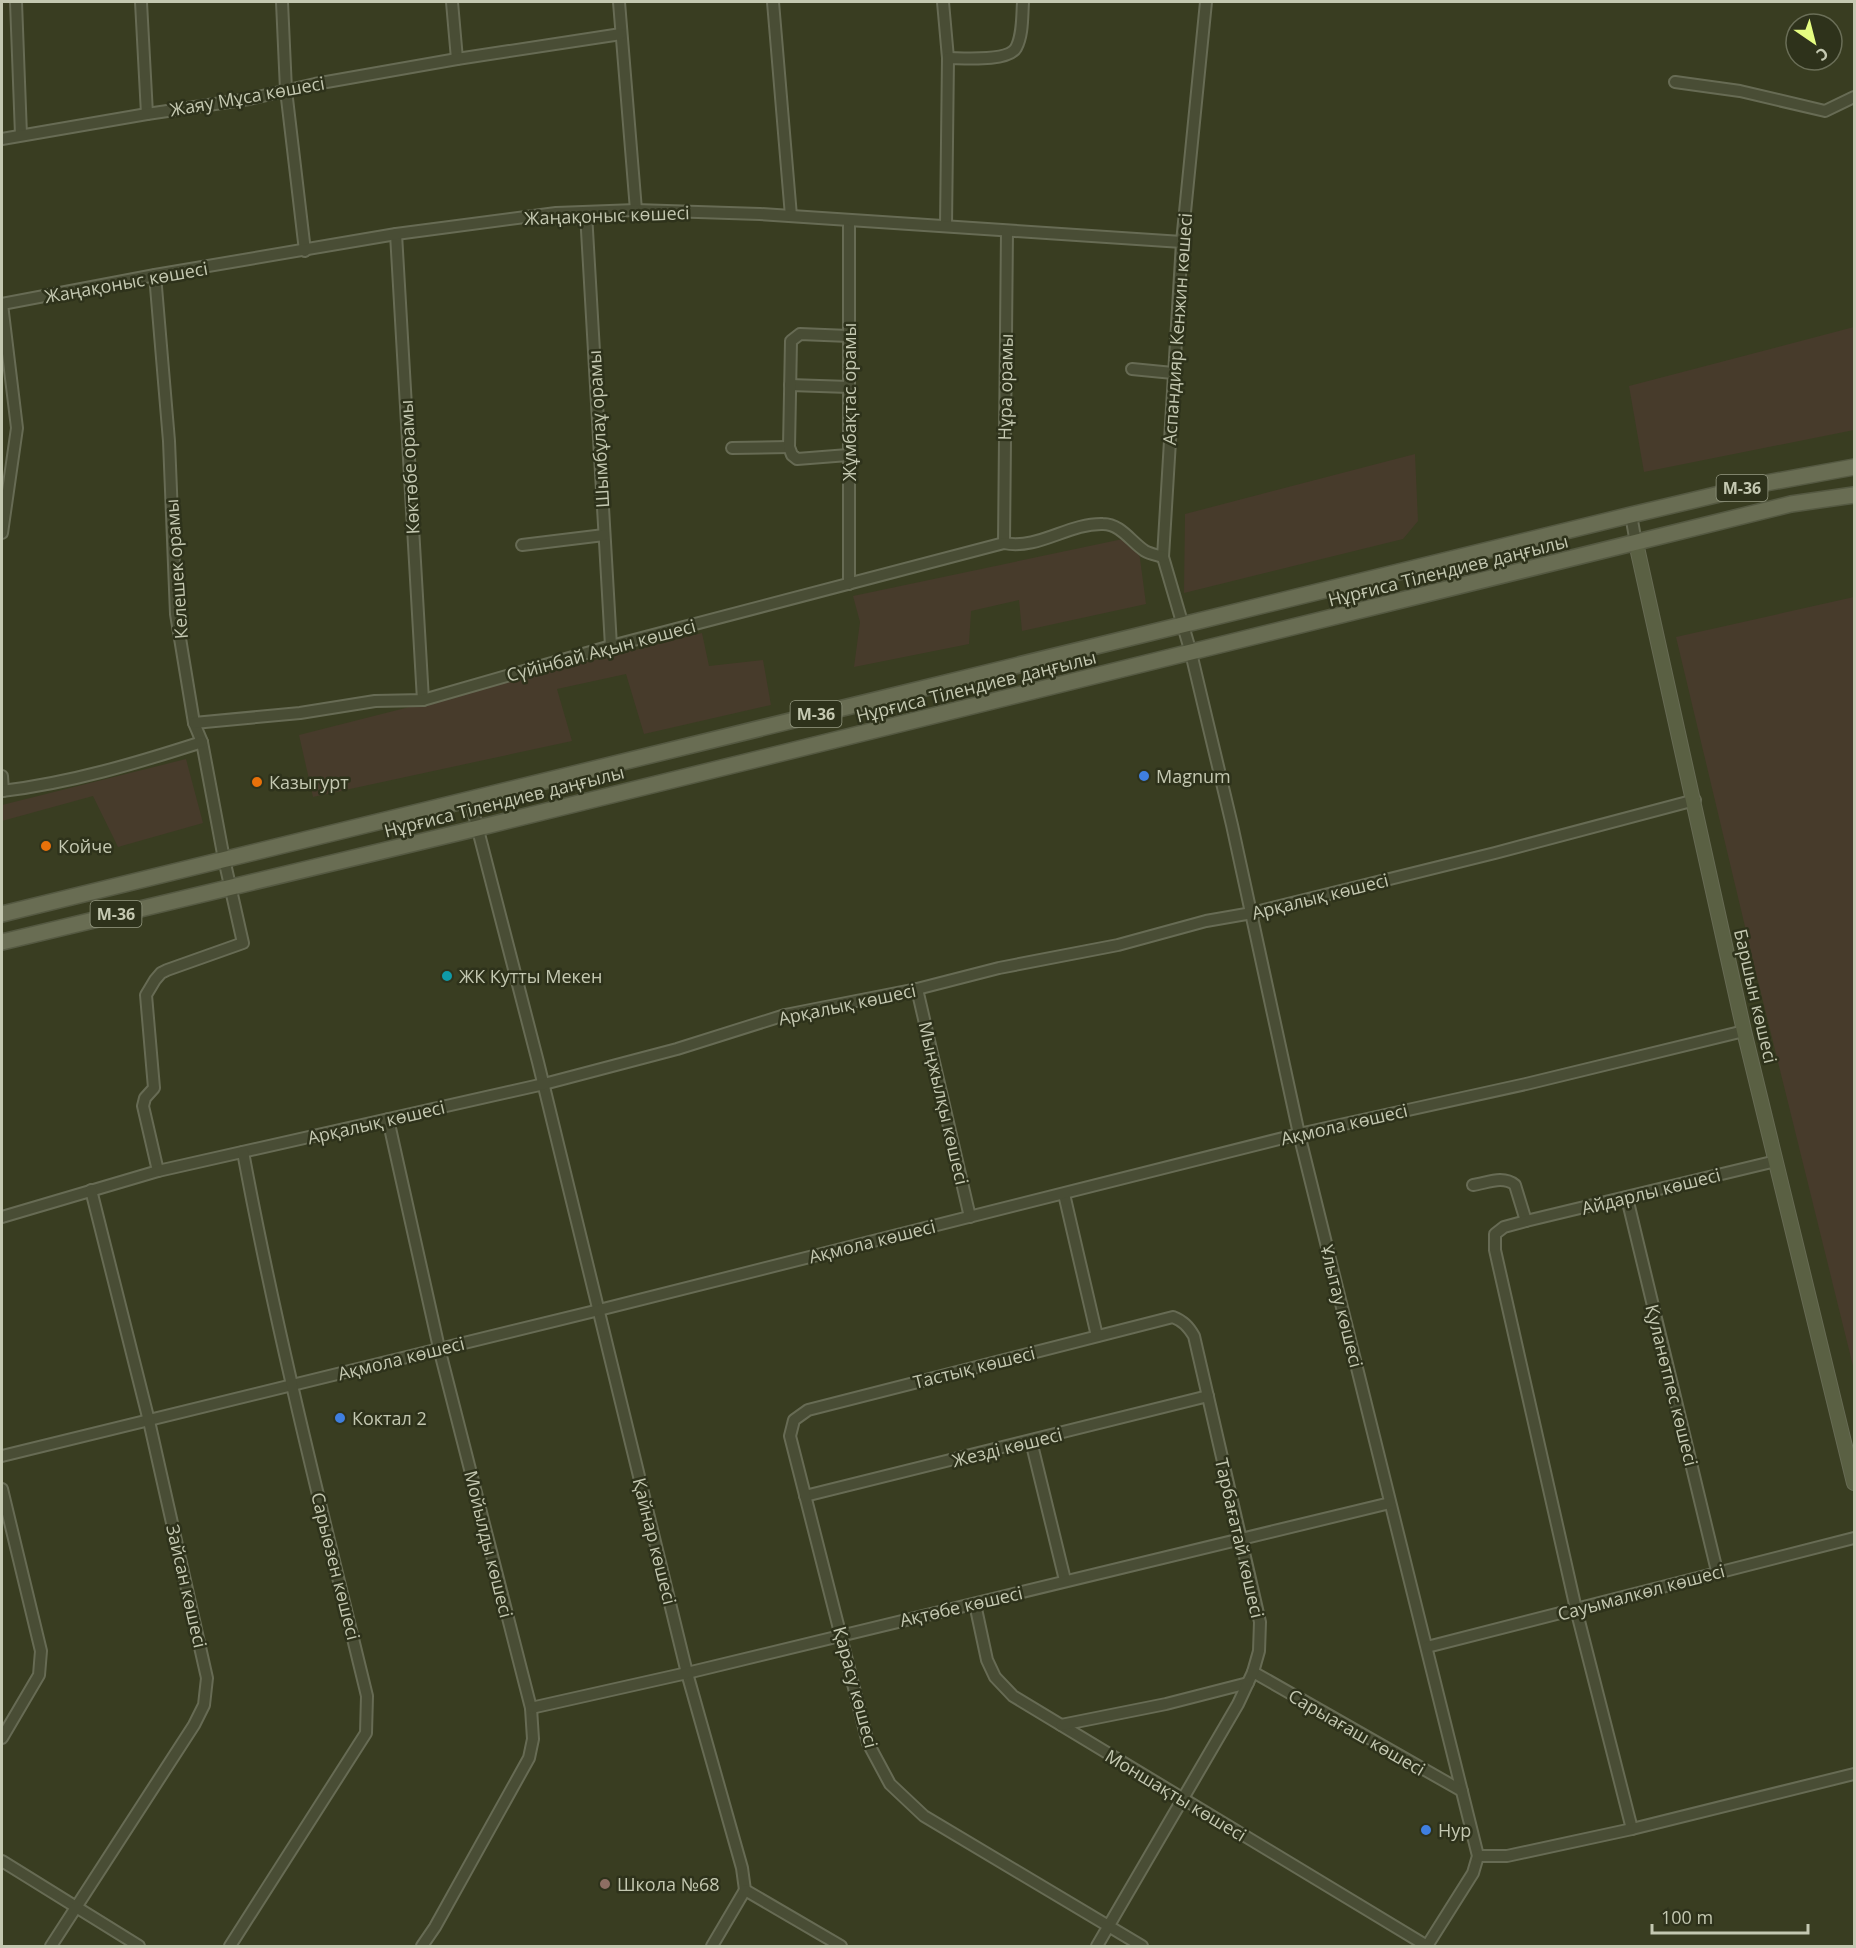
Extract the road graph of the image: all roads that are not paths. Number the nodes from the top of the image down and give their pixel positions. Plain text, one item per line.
1 (16, 2) edge
2 (141, 2) edge
3 (282, 2) edge
4 (452, 2) edge
5 (618, 2) edge
6 (773, 2) edge
7 (942, 2) edge
8 (1023, 2) edge
9 (1206, 2) edge
10 (621, 34) junction
11 (457, 58) junction
12 (948, 58) junction
13 (1675, 82) dead end
14 (286, 90) junction
15 (1854, 97) edge
16 (147, 114) junction
17 (21, 135) junction
18 (2, 139) edge
19 (636, 210) junction
20 (586, 213) junction
21 (791, 216) junction
22 (849, 220) junction
23 (946, 226) junction
24 (1007, 231) junction
25 (396, 234) junction
26 (1182, 242) junction
27 (305, 251) junction
28 (154, 275) junction
29 (2, 304) edge
30 (849, 336) junction
31 (1132, 369) dead end
32 (1173, 373) junction
33 (790, 385) junction
34 (849, 387) junction
35 (789, 447) junction
36 (732, 448) dead end
37 (848, 455) junction
38 (1854, 467) edge
39 (1854, 495) edge
40 (1631, 515) junction
41 (2, 533) edge
42 (604, 535) junction
43 (1004, 543) junction
44 (1636, 543) junction
45 (522, 545) dead end
46 (1163, 557) junction
47 (849, 584) junction
48 (1182, 625) junction
49 (611, 646) junction
50 (1191, 653) junction
51 (423, 700) junction
52 (194, 723) junction
53 (202, 742) junction
54 (2, 776) edge
55 (2, 791) edge
56 (470, 799) junction
57 (1695, 800) junction
58 (478, 828) junction
59 (224, 859) junction
60 (230, 886) junction
61 (2, 914) edge
62 (1252, 914) junction
63 (2, 942) edge
64 (917, 989) junction
65 (1744, 1031) junction
66 (544, 1084) junction
67 (388, 1119) junction
68 (1299, 1134) junction
69 (243, 1152) junction
70 (1776, 1161) junction
71 (158, 1172) junction
72 (1473, 1185) dead end
73 (92, 1190) junction
74 (1064, 1194) junction
75 (1627, 1198) junction
76 (2, 1217) edge
77 (970, 1217) junction
78 (1526, 1221) junction
79 (599, 1310) junction
80 (1173, 1317) joint
81 (1097, 1336) junction
82 (439, 1348) junction
83 (292, 1385) junction
84 (1208, 1396) junction
85 (149, 1420) junction
86 (790, 1436) joint
87 (1031, 1441) junction
88 (2, 1456) edge
89 (1854, 1484) edge
90 (2, 1489) edge
91 (805, 1496) junction
92 (1390, 1503) junction
93 (1241, 1537) junction
94 (1854, 1538) edge
95 (1717, 1571) junction
96 (1065, 1580) junction
97 (975, 1604) junction
98 (1576, 1609) junction
99 (841, 1634) junction
100 (1427, 1647) junction
101 (687, 1673) junction
102 (1250, 1677) junction
103 (531, 1708) junction
104 (1061, 1725) junction
105 (2, 1738) edge
106 (1854, 1774) edge
107 (1462, 1791) junction
108 (1183, 1799) junction
109 (1632, 1829) junction
110 (1478, 1856) junction
111 (2, 1860) edge
112 (745, 1890) junction
113 (78, 1907) junction
114 (1108, 1927) junction
115 (51, 1947) edge
116 (139, 1947) edge
117 (230, 1947) edge
118 (422, 1947) edge
119 (712, 1947) edge
120 (841, 1947) edge
121 (1097, 1947) edge
122 (1142, 1947) edge
123 (1427, 1947) edge

1 - 17 street
2 - 16 street
3 - 14 street
4 - 11 street
5 - 10 street
6 - 21 street
7 - 12 street
8 - 12 street
9 - 26 street, Аспандияр Кенжин көшесі
10 - 11 street, Жаяу Мұса көшесі
10 - 19 street
11 - 14 street, Жаяу Мұса көшесі
12 - 23 street
13 - 15 street
14 - 16 street, Жаяу Мұса көшесі
14 - 27 street
16 - 17 street, Жаяу Мұса көшесі
17 - 18 street, Жаяу Мұса көшесі
19 - 20 street, Жаңақоныс көшесі
19 - 21 street, Жаңақоныс көшесі
20 - 25 street, Жаңақоныс көшесі
20 - 42 street, Шымбұлаұ орамы
21 - 22 street, Жаңақоныс көшесі
22 - 23 street, Жаңақоныс көшесі
22 - 30 street, Жұмбақтас орамы
23 - 24 street, Жаңақоныс көшесі
24 - 26 street, Жаңақоныс көшесі
24 - 43 street, Нұра орамы
25 - 27 street, Жаңақоныс көшесі
25 - 51 street, Көктөбе орамы
26 - 32 street, Аспандияр Кенжин көшесі
27 - 28 street, Жаңақоныс көшесі
28 - 29 street, Жаңақоныс көшесі
28 - 52 street, Келешек орамы
29 - 41 street
30 - 33 street
30 - 34 street, Жұмбақтас орамы
31 - 32 street
32 - 46 street, Аспандияр Кенжин көшесі
33 - 34 street
33 - 35 street
34 - 37 street, Жұмбақтас орамы
35 - 36 street
35 - 37 street
37 - 47 street, Жұмбақтас орамы
38 - 40 main road, Нұрғиса Тілендиев даңғылы / M-36
39 - 44 main road, Нұрғиса Тілендиев даңғылы / M-36
40 - 44 street, Баршын көшесі
40 - 48 main road, Нұрғиса Тілендиев даңғылы / M-36
42 - 45 street
42 - 49 street, Шымбұлаұ орамы
43 - 46 street, Сүйінбай Ақын көшесі
43 - 47 street, Сүйінбай Ақын көшесі
44 - 50 main road, Нұрғиса Тілендиев даңғылы / M-36
44 - 57 street, Баршын көшесі
46 - 48 street, Аспандияр Кенжин көшесі
47 - 49 street, Сүйінбай Ақын көшесі
48 - 50 street, Аспандияр Кенжин көшесі
48 - 56 main road, Нұрғиса Тілендиев даңғылы / M-36
49 - 51 street, Сүйінбай Ақын көшесі
50 - 58 main road, Нұрғиса Тілендиев даңғылы / M-36
50 - 62 street, Ұлытау көшесі
51 - 52 street, Сүйінбай Ақын көшесі
52 - 53 street, Келешек орамы
53 - 55 street
53 - 59 street, Келешек орамы
54 - 55 street
56 - 58 street, Қайнар көшесі
56 - 59 main road, Нұрғиса Тілендиев даңғылы / M-36
57 - 62 street, Арқалық көшесі
57 - 65 street, Баршын көшесі
58 - 60 main road, Нұрғиса Тілендиев даңғылы / M-36
58 - 66 street, Қайнар көшесі
59 - 60 street
59 - 61 main road, Нұрғиса Тілендиев даңғылы / M-36
60 - 63 main road, Нұрғиса Тілендиев даңғылы / M-36
60 - 71 street
62 - 64 street, Арқалық көшесі
62 - 68 street, Ұлытау көшесі
64 - 66 street, Арқалық көшесі
64 - 77 street, Мыңжылқы көшесі
65 - 68 street, Ақмола көшесі
65 - 70 street, Баршын көшесі
66 - 67 street, Арқалық көшесі
66 - 79 street, Қайнар көшесі
67 - 69 street, Арқалық көшесі
67 - 82 street, Мойылды көшесі
68 - 74 street, Ақмола көшесі
68 - 92 street, Ұлытау көшесі
69 - 71 street, Арқалық көшесі
69 - 83 street, Сарыөзен көшесі
70 - 75 street, Айдарлы көшесі
70 - 89 street, Баршын көшесі
71 - 73 street, Арқалық көшесі
72 - 78 street
73 - 76 street, Арқалық көшесі
73 - 85 street, Зайсан көшесі
74 - 77 street, Ақмола көшесі
74 - 81 street
75 - 78 street, Айдарлы көшесі
75 - 95 street, Қуланөтпес көшесі
77 - 79 street, Ақмола көшесі
78 - 98 street, Айдарлы көшесі
79 - 82 street, Ақмола көшесі
79 - 101 street, Қайнар көшесі
80 - 81 street, Тастық көшесі
80 - 84 street, Тарбағатай көшесі
81 - 86 street, Тастық көшесі
82 - 83 street, Ақмола көшесі
82 - 103 street, Мойылды көшесі
83 - 85 street, Ақмола көшесі
83 - 117 street, Сарыөзен көшесі
84 - 87 street, Жезді көшесі
84 - 93 street, Тарбағатай көшесі
85 - 88 street, Ақмола көшесі
85 - 113 street, Зайсан көшесі
86 - 91 street, Қарасу көшесі
87 - 91 street, Жезді көшесі
87 - 96 street
90 - 105 street
91 - 99 street, Қарасу көшесі
92 - 93 street, Ақтөбе көшесі
92 - 100 street, Ұлытау көшесі
93 - 96 street, Ақтөбе көшесі
93 - 102 street, Тарбағатай көшесі
94 - 95 street, Сауымалкөл көшесі
95 - 98 street, Сауымалкөл көшесі
96 - 97 street, Ақтөбе көшесі
97 - 99 street, Ақтөбе көшесі
97 - 104 street, Моншақты көшесі
98 - 100 street, Сауымалкөл көшесі
98 - 109 street
99 - 101 street, Ақтөбе көшесі
99 - 114 street, Қарасу көшесі
100 - 107 street, Ұлытау көшесі
101 - 103 street, Ақтөбе көшесі
101 - 112 street, Қайнар көшесі
102 - 104 street
102 - 107 street, Сарыағаш көшесі
102 - 108 street, Тарбағатай көшесі
103 - 118 street, Мойылды көшесі
104 - 108 street, Моншақты көшесі
106 - 109 street
107 - 110 street, Ұлытау көшесі
108 - 114 street, Тарбағатай көшесі
108 - 123 street, Моншақты көшесі
109 - 110 street
110 - 123 street
111 - 113 street
112 - 119 street
112 - 120 street
113 - 115 street, Зайсан көшесі
113 - 116 street
114 - 121 street, Тарбағатай көшесі
114 - 122 street, Қарасу көшесі

